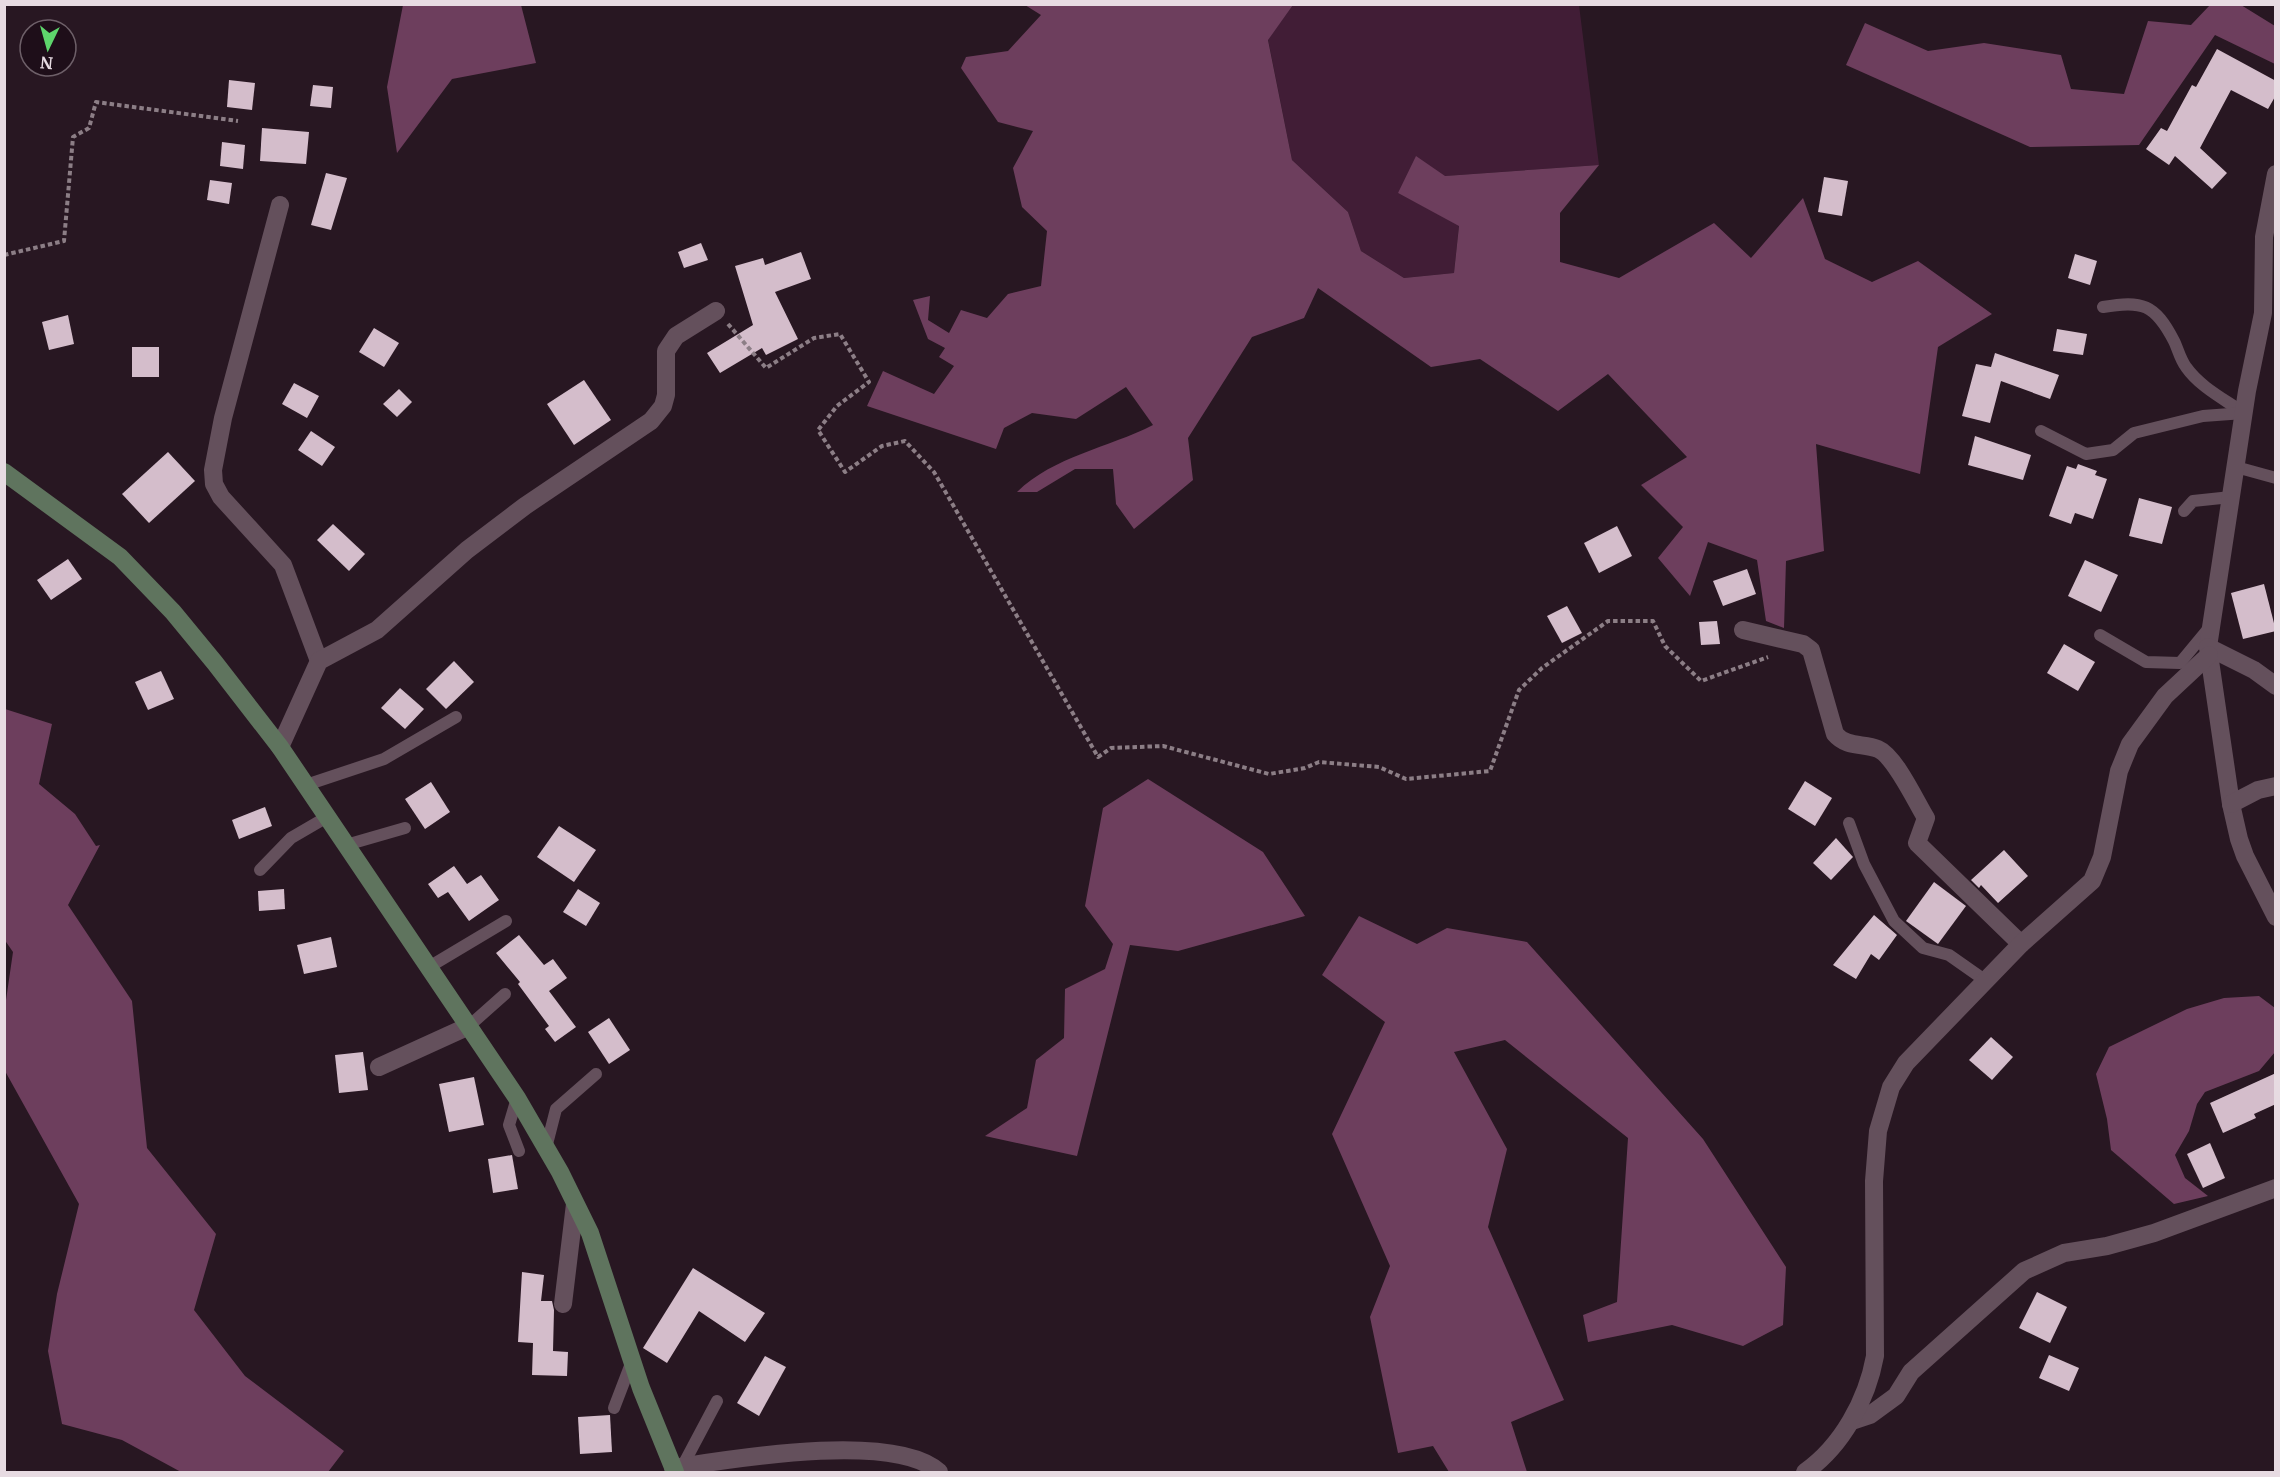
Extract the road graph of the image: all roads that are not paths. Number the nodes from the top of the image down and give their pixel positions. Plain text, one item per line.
1 (2276, 174) edge
2 (280, 205) dead end
3 (2103, 306) dead end
4 (716, 311) road end
5 (2244, 413) junction
6 (2041, 431) dead end
7 (2236, 467) junction
8 (4, 471) edge
9 (2276, 478) edge
10 (2230, 497) junction
11 (2184, 511) dead end
12 (2210, 627) junction
13 (1743, 630) dead end
14 (2100, 635) dead end
15 (2209, 651) junction
16 (319, 661) junction
17 (2276, 686) edge
18 (456, 717) dead end
19 (280, 747) junction
20 (306, 785) junction
21 (2276, 786) edge
22 (2231, 804) junction
23 (327, 817) junction
24 (1848, 823) dead end
25 (405, 828) dead end
26 (346, 845) junction
27 (260, 870) dead end
28 (2276, 916) edge
29 (506, 921) dead end
30 (2021, 944) junction
31 (429, 967) junction
32 (1986, 981) junction
33 (505, 994) dead end
34 (469, 1026) junction
35 (379, 1067) dead end
36 (596, 1074) dead end
37 (517, 1098) junction
38 (546, 1148) junction
39 (519, 1151) dead end
40 (2276, 1188) edge
41 (575, 1204) junction
42 (563, 1304) dead end
43 (632, 1361) junction
44 (717, 1401) dead end
45 (614, 1408) dead end
46 (1852, 1421) junction
47 (677, 1469) edge
48 (939, 1473) edge
49 (1805, 1473) edge

1 - 5 street
2 - 16 street
3 - 5 lane
4 - 16 street
5 - 6 lane
5 - 7 street
7 - 9 lane
7 - 10 street
8 - 19 street
10 - 11 lane
10 - 12 street
12 - 14 lane
12 - 15 street
13 - 30 street
15 - 17 street
15 - 22 street
15 - 30 street
16 - 19 street
18 - 20 lane
19 - 20 street
20 - 23 street
21 - 22 street
22 - 28 street
23 - 26 street
23 - 27 lane
24 - 32 lane
25 - 26 lane
26 - 31 street
29 - 31 lane
30 - 32 street
31 - 34 street
32 - 46 street
33 - 34 lane
34 - 35 street
34 - 37 street
36 - 38 lane
37 - 38 street
37 - 39 lane
38 - 41 street
40 - 46 street
41 - 42 street
41 - 43 street
43 - 45 lane
43 - 47 street
44 - 47 lane
46 - 49 street
47 - 48 street

